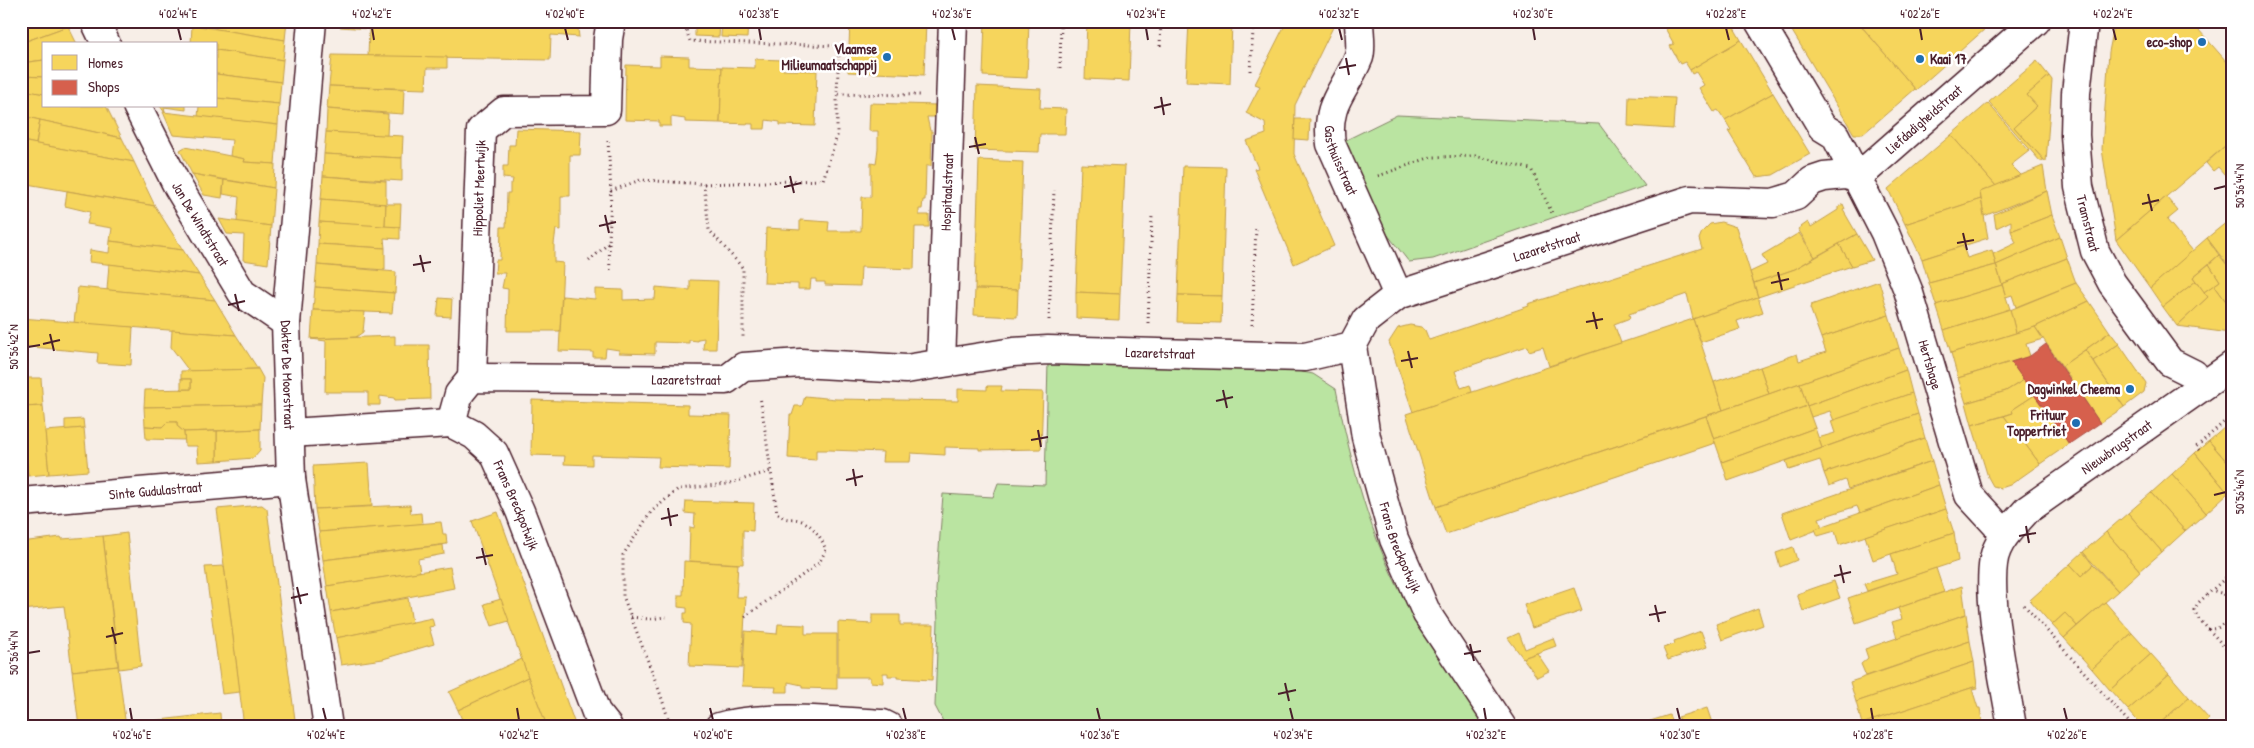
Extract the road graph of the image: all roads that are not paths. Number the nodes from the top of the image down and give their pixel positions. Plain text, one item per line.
1 (95, 21) edge
2 (312, 21) edge
3 (611, 21) edge
4 (953, 21) edge
5 (1359, 21) edge
6 (1759, 21) edge
7 (2036, 21) edge
8 (2084, 21) edge
9 (105, 42) edge
10 (138, 108) edge
11 (1857, 178) junction
12 (1398, 295) junction
13 (286, 323) junction
14 (1352, 346) junction
15 (941, 362) junction
16 (2233, 365) edge
17 (472, 378) junction
18 (2202, 386) junction
19 (451, 423) junction
20 (290, 433) junction
21 (290, 479) junction
22 (21, 502) edge
23 (2005, 534) junction
24 (328, 727) edge
25 (608, 727) edge
26 (719, 727) edge
27 (889, 727) edge
28 (1502, 727) edge
29 (2012, 727) edge

1 - 9 street
2 - 13 street, Dokter De Moorstraat
3 - 17 street, Hippoliet Meertwijk
4 - 15 street, Hospitaalstraat
5 - 12 street, Gasthuisstraat
6 - 11 street, Hertshage
7 - 11 street, Liefdadigheidstraat
8 - 18 street, Tramstraat
10 - 13 street, Jan De Windtstraat
11 - 12 street, Lazaretstraat
11 - 23 street, Hertshage
12 - 14 street, Lazaretstraat
13 - 20 street, Dokter De Moorstraat
14 - 15 street, Lazaretstraat
14 - 28 street, Frans Breckpotwijk
15 - 17 street, Lazaretstraat
16 - 18 street, Nieuwbrugstraat
17 - 19 street
18 - 23 street, Nieuwbrugstraat
19 - 20 street
19 - 25 street, Frans Breckpotwijk
20 - 21 street, Dokter De Moorstraat
21 - 22 street, Sinte Gudulastraat
21 - 24 street, Dokter De Moorstraat
23 - 29 street
26 - 27 street

